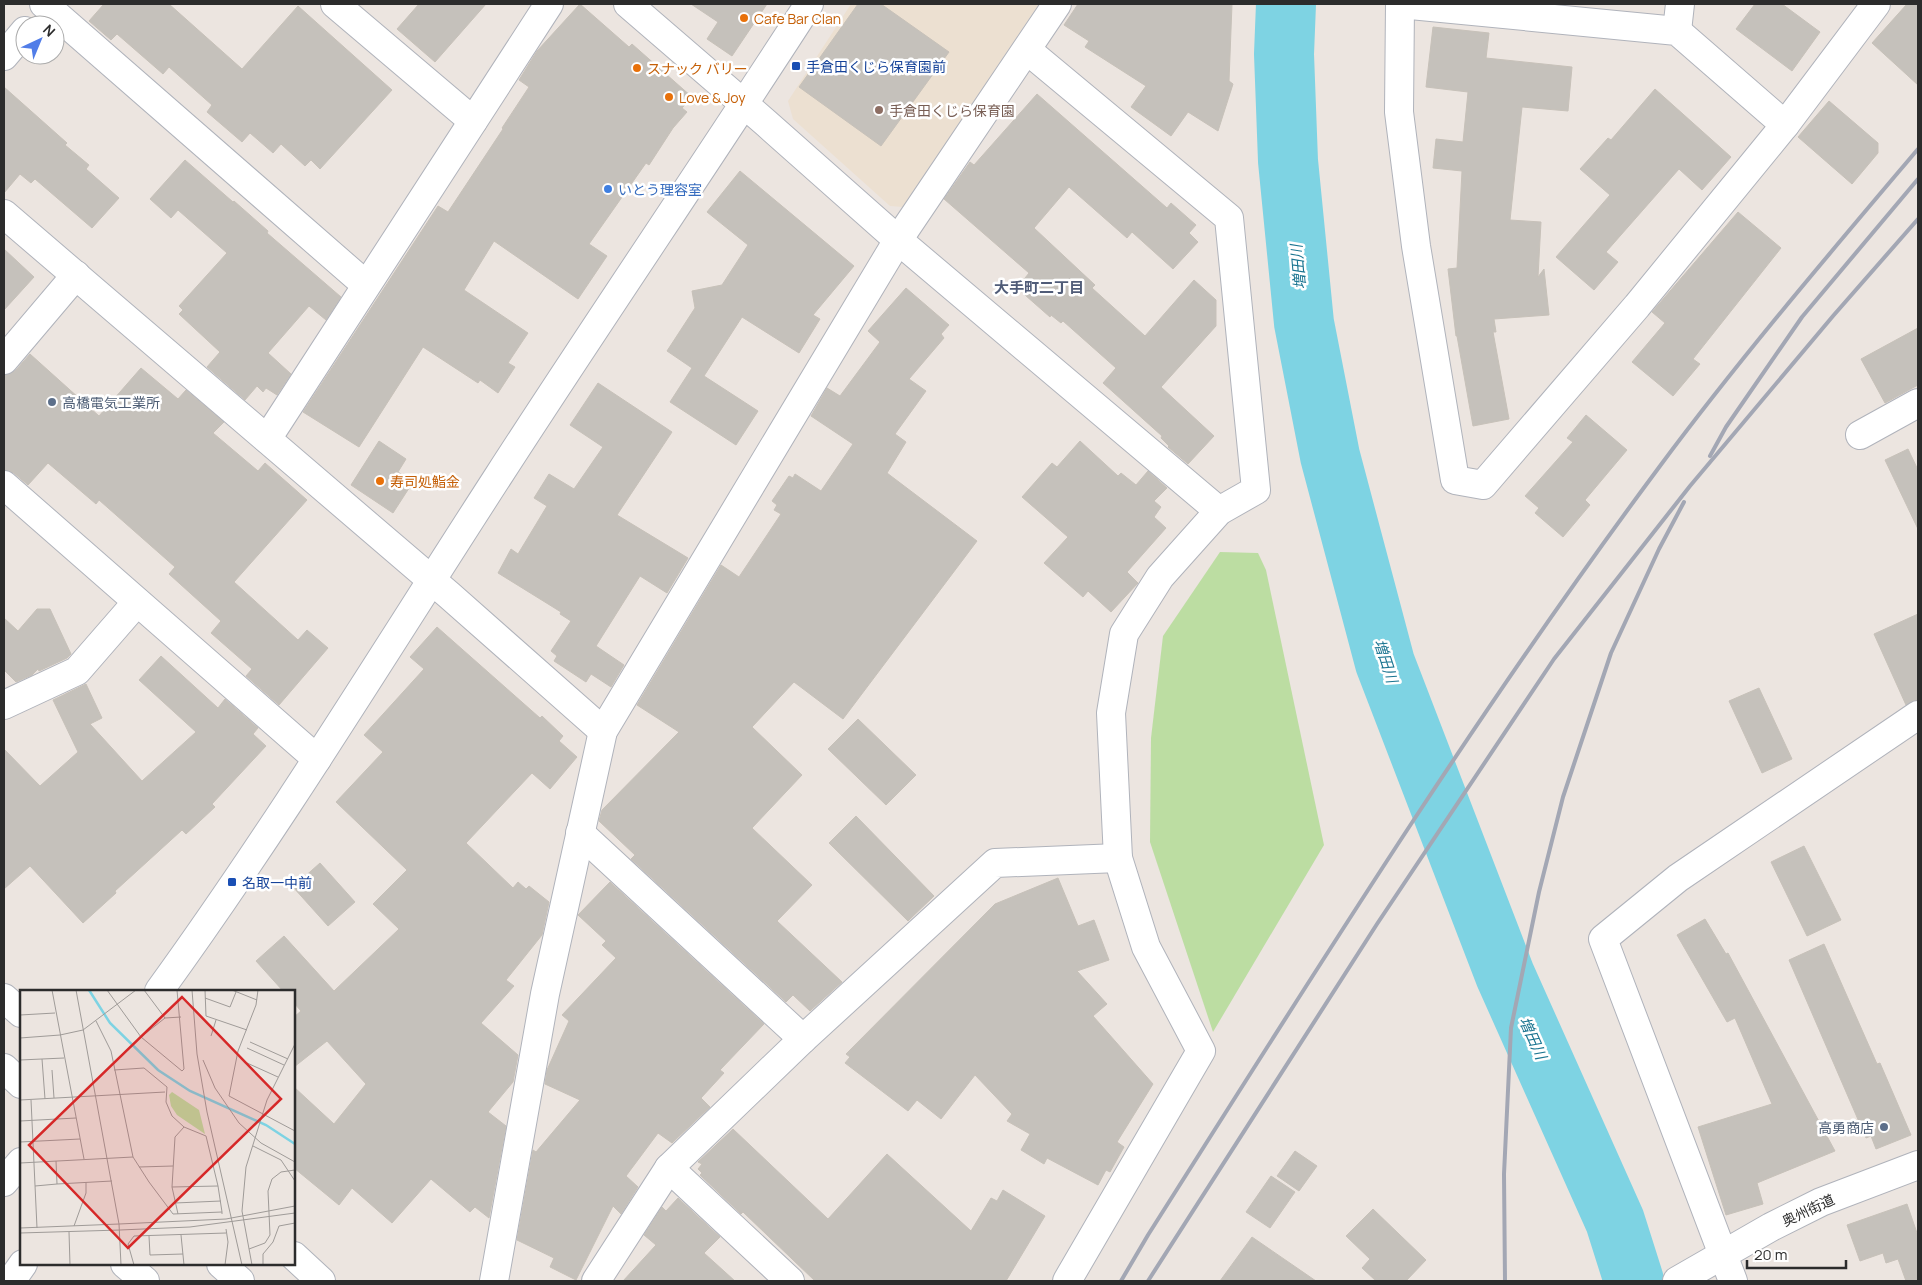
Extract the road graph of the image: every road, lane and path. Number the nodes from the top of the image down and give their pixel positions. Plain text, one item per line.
1 (335, 4) edge
2 (549, 4) edge
3 (628, 4) edge
4 (809, 4) edge
5 (1057, 4) edge
6 (1400, 4) edge
7 (1680, 4) edge
8 (1876, 4) edge
9 (43, 10) edge
10 (1677, 31) junction
11 (15, 43) edge
12 (1026, 50) junction
13 (4, 56) edge
14 (744, 104) junction
15 (473, 121) junction
16 (1785, 125) junction
17 (4, 214) edge
18 (898, 240) junction
19 (76, 275) junction
20 (366, 285) junction
21 (4, 360) edge
22 (1918, 402) edge
23 (1860, 435) dead end
24 (267, 439) junction
25 (4, 486) edge
26 (1219, 511) junction
27 (431, 580) junction
28 (137, 602) junction
29 (4, 705) edge
30 (1918, 715) edge
31 (603, 731) junction
32 (317, 759) junction
33 (580, 833) junction
34 (1118, 858) junction
35 (160, 990) edge
36 (4, 998) edge
37 (20, 1012) edge
38 (803, 1039) junction
39 (4, 1068) edge
40 (20, 1083) edge
41 (20, 1163) edge
42 (1918, 1165) edge
43 (668, 1168) junction
44 (4, 1182) edge
45 (295, 1257) edge
46 (1716, 1259) junction
47 (22, 1265) edge
48 (126, 1265) edge
49 (222, 1265) edge
50 (11, 1281) edge
51 (145, 1281) edge
52 (240, 1281) edge
53 (321, 1281) edge
54 (494, 1281) edge
55 (596, 1281) edge
56 (790, 1281) edge
57 (1067, 1281) edge
58 (1677, 1281) edge
59 (1733, 1281) edge

1 - 15 street
2 - 15 street
3 - 14 street
4 - 14 street
5 - 12 street
6 - 10 street
6 - 16 street
7 - 10 street
8 - 16 street
9 - 20 street
10 - 16 street
11 - 13 street
12 - 18 street
12 - 26 street
14 - 18 street
14 - 27 street
15 - 20 street
17 - 19 street
18 - 26 street
18 - 31 street
19 - 21 street
19 - 24 street
20 - 24 street
22 - 23 street
24 - 27 street
25 - 28 street
26 - 34 street
27 - 31 street
27 - 32 street
28 - 29 street
28 - 32 street
30 - 46 street
31 - 33 street
32 - 35 street
33 - 38 street
33 - 54 street
34 - 38 street
34 - 57 street
36 - 37 street
38 - 43 street
39 - 40 street
41 - 44 street
42 - 46 street, 奥州街道
43 - 55 street
43 - 56 street
45 - 53 street
46 - 58 street, 奥州街道
46 - 59 street
47 - 50 street
48 - 51 street
49 - 52 street

